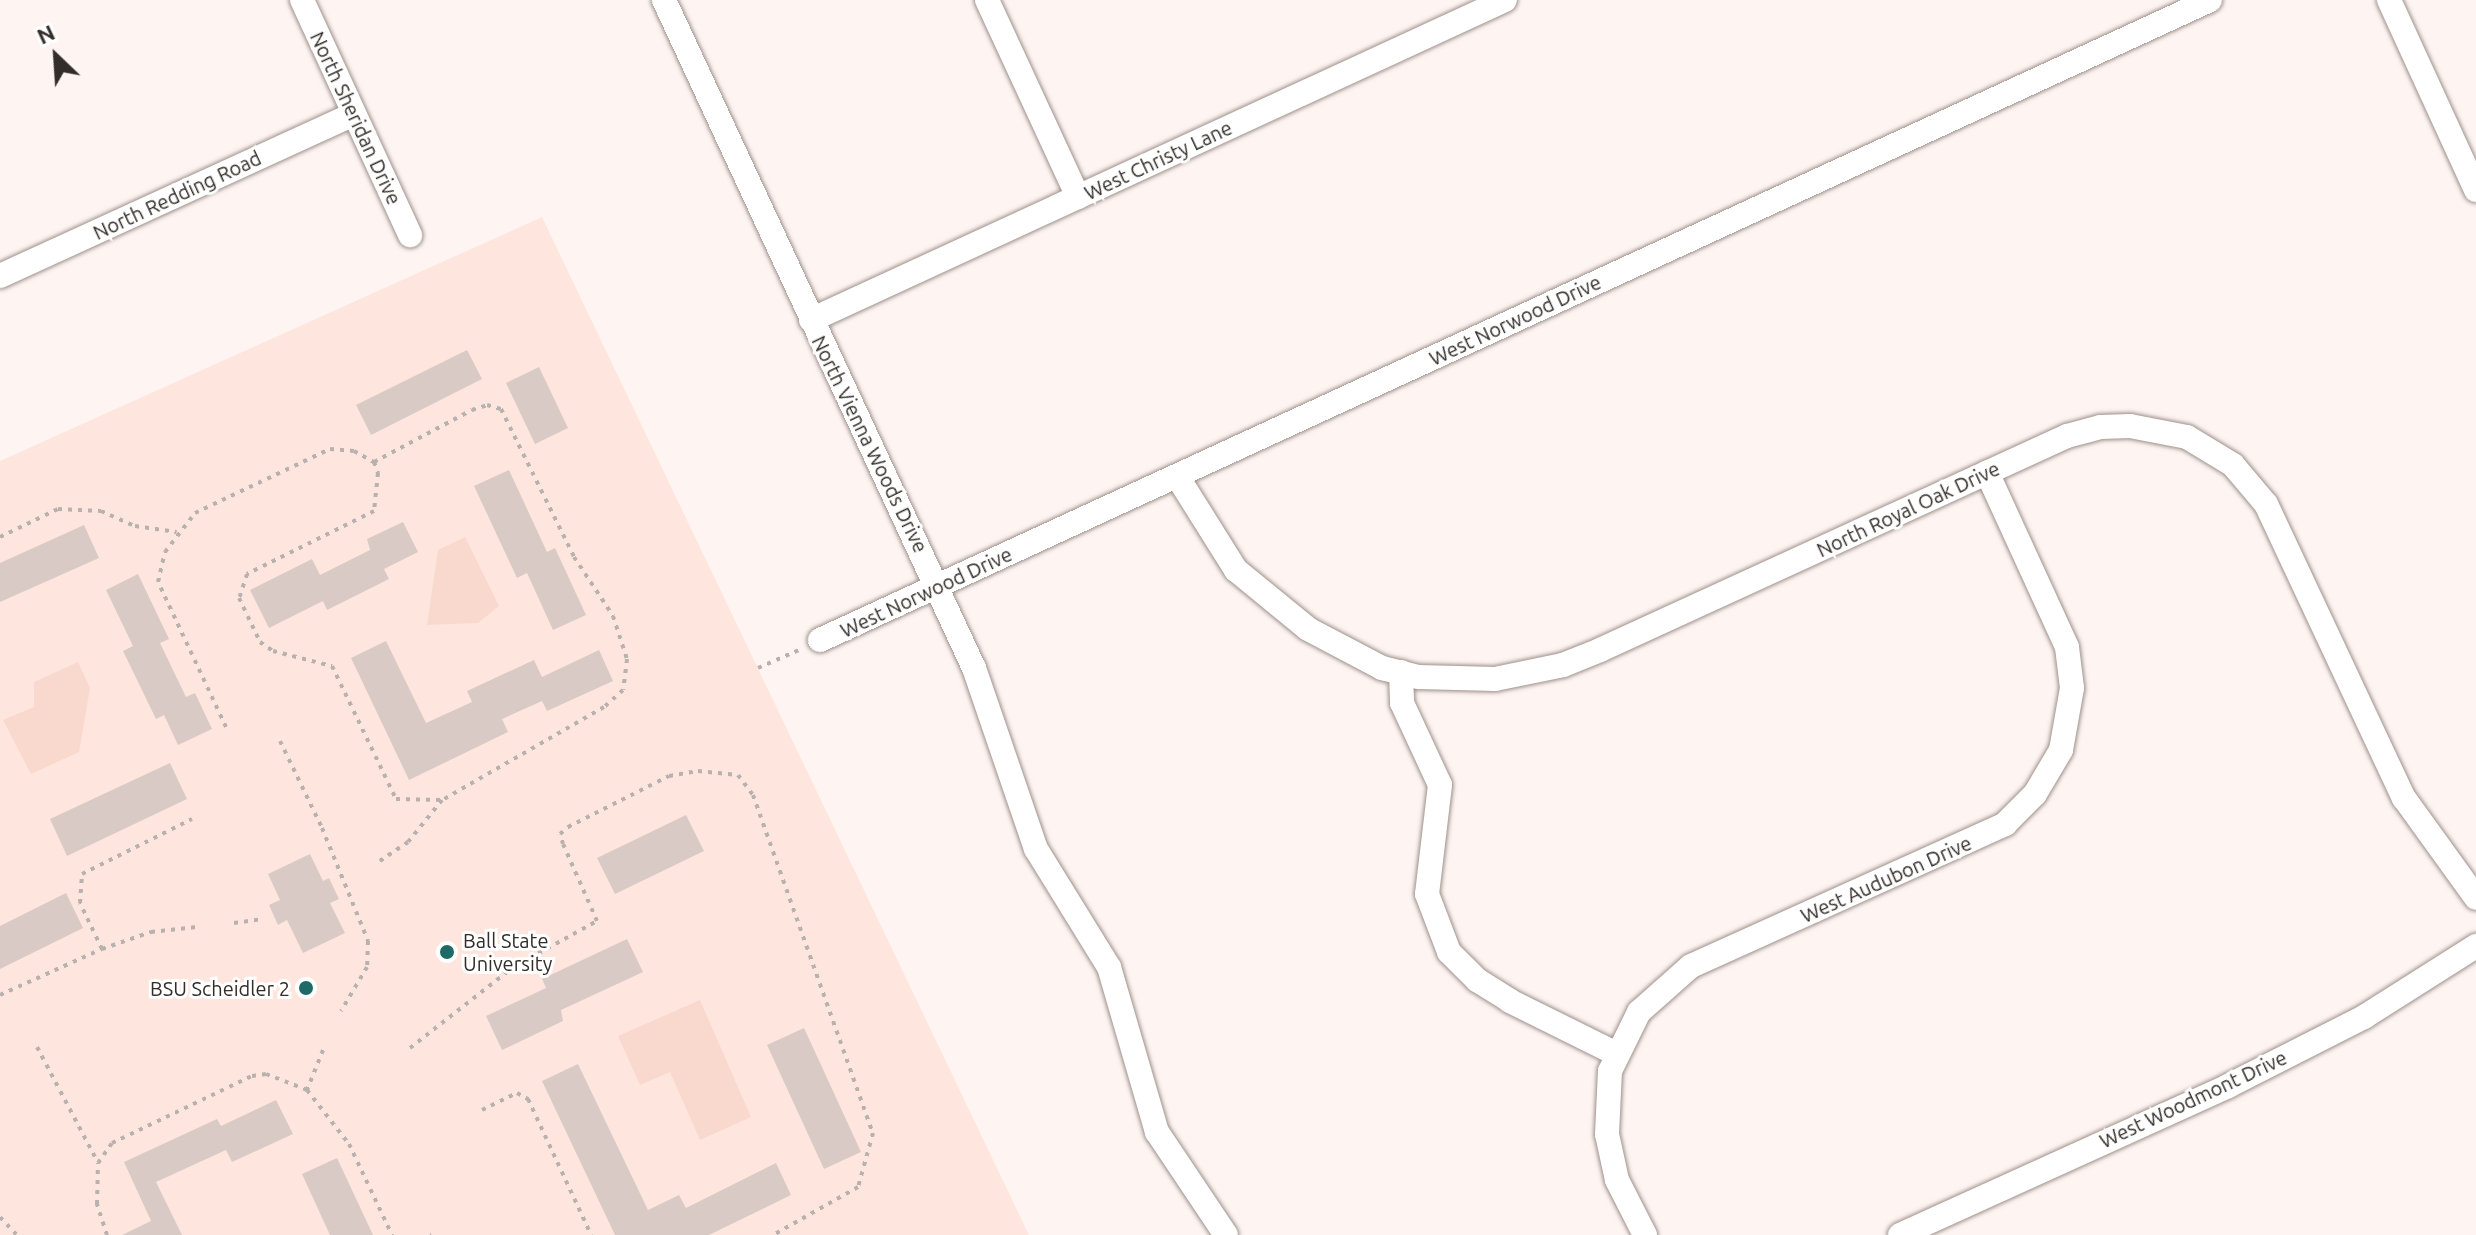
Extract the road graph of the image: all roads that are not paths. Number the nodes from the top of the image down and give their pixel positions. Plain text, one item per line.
1 (302, 0) edge
2 (664, 0) edge
3 (987, 0) edge
4 (1505, 0) edge
5 (2210, 0) edge
6 (2389, 0) edge
7 (354, 114) junction
8 (2476, 190) edge
9 (1078, 197) junction
10 (410, 235) dead end
11 (0, 276) edge
12 (811, 320) junction
13 (1987, 472) junction
14 (1177, 476) junction
15 (937, 587) junction
16 (820, 640) road end
17 (1401, 672) junction
18 (2476, 898) edge
19 (2476, 946) edge
20 (1617, 1054) junction
21 (1226, 1235) edge
22 (1645, 1235) edge
23 (1900, 1235) edge

1 - 7 street, North Sheridan Drive
2 - 12 street, North Vienna Woods Drive
3 - 9 street
4 - 9 street, West Christy Lane
5 - 14 street, West Norwood Drive
6 - 8 street
7 - 10 street, North Sheridan Drive
7 - 11 street, North Redding Road
9 - 12 street, West Christy Lane
12 - 15 street, North Vienna Woods Drive
13 - 17 street, North Royal Oak Drive
13 - 18 street, North Royal Oak Drive
13 - 20 street, West Audubon Drive
14 - 15 street, West Norwood Drive
14 - 17 street, North Royal Oak Drive
15 - 16 street, West Norwood Drive
15 - 21 street, North Vienna Woods Drive
17 - 20 street
19 - 23 street, West Woodmont Drive
20 - 22 street, West Audubon Drive

